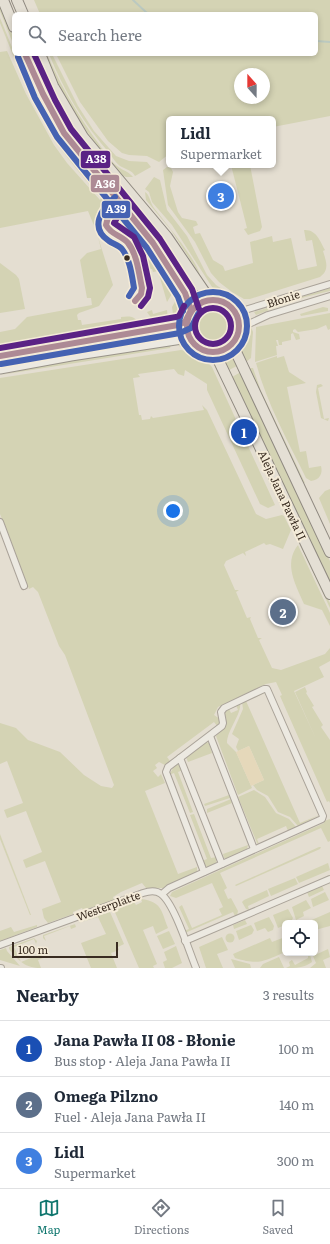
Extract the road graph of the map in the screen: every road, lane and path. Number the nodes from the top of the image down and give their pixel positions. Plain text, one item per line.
1 (3, 0) edge
2 (17, 0) edge
3 (22, 12) edge
4 (12, 22) edge
5 (26, 56) edge
6 (41, 56) edge
7 (330, 284) edge
8 (330, 296) edge
9 (210, 300) junction
10 (235, 312) junction
11 (189, 314) junction
12 (240, 328) junction
13 (190, 341) junction
14 (234, 342) junction
15 (215, 353) junction
16 (0, 356) edge
17 (0, 369) edge
18 (0, 522) edge
19 (330, 552) edge
20 (24, 586) dead end
21 (330, 594) edge
22 (210, 736) junction
23 (180, 758) junction
24 (254, 849) junction
25 (222, 864) junction
26 (204, 872) junction
27 (330, 879) edge
28 (162, 894) junction
29 (185, 941) junction
30 (0, 945) edge
31 (196, 968) edge

1 - 4 main road
2 - 3 main road
5 - 11 main road
6 - 9 main road
7 - 10 street, Błonie
8 - 12 street, Błonie
9 - 10 main road
9 - 11 main road
10 - 12 main road
11 - 13 main road
11 - 16 main road
12 - 14 main road
13 - 15 main road
13 - 17 main road
14 - 15 main road
14 - 19 main road, Aleja Jana Pawła II
15 - 21 main road, Aleja Jana Pawła II
18 - 20 street
22 - 23 street
22 - 24 street
22 - 24 street
23 - 25 street
23 - 26 street
24 - 25 street
25 - 26 street
26 - 28 street
27 - 29 street
28 - 29 street
28 - 30 street, Westerplatte
29 - 31 street

